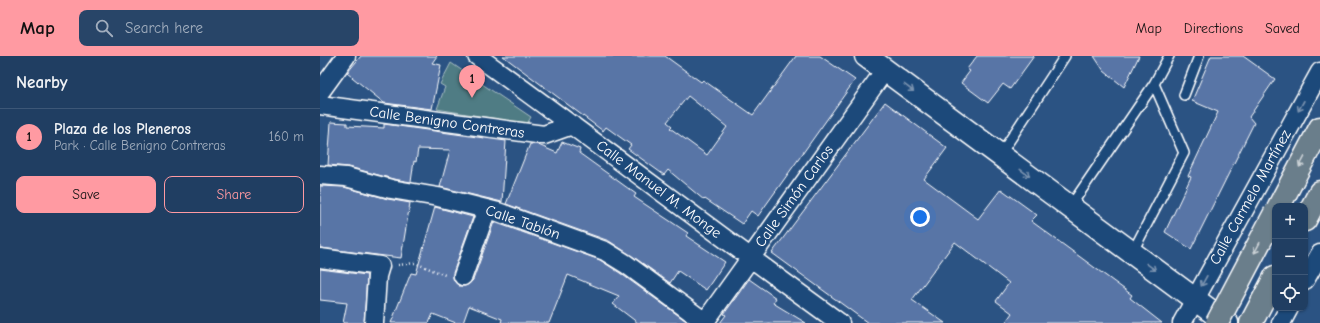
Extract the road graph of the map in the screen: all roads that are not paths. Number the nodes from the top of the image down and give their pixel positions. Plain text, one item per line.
1 (346, 56) edge
2 (477, 56) edge
3 (866, 56) edge
4 (1065, 56) edge
5 (1169, 56) edge
6 (1199, 56) edge
7 (885, 70) junction
8 (1320, 72) edge
9 (1154, 84) junction
10 (320, 92) edge
11 (1184, 95) dead end
12 (320, 105) edge
13 (572, 124) junction
14 (1320, 128) edge
15 (1000, 155) junction
16 (320, 175) edge
17 (1320, 192) edge
18 (1281, 203) edge
19 (1070, 207) junction
20 (487, 209) junction
21 (1308, 214) edge
22 (1272, 219) edge
23 (1132, 253) junction
24 (1320, 254) edge
25 (320, 258) edge
26 (750, 258) junction
27 (1308, 275) edge
28 (463, 276) road end
29 (1272, 283) edge
30 (1194, 299) junction
31 (1288, 311) edge
32 (704, 322) edge
33 (374, 323) edge
34 (840, 323) edge
35 (1182, 323) edge
36 (1217, 323) edge
37 (1227, 323) edge
38 (1251, 323) edge
39 (1281, 323) edge

1 - 10 street
2 - 13 street, Calle Manuel M. Monge
3 - 7 street
4 - 15 lane
5 - 9 lane
6 - 11 lane
7 -> 15 street
7 - 26 street, Calle Simón Carlos
8 -> 30 street, Calle Carmelo Martínez
9 - 19 lane
9 - 23 lane
12 - 13 street, Calle Benigno Contreras
13 - 26 street, Calle Manuel M. Monge
14 -> 18 highway
15 -> 19 street
16 - 20 street, Calle Tablón
17 - 21 highway
19 - 23 street
20 - 28 street
20 - 32 street, Calle Tablón
22 -> 36 highway, bridge
23 -> 30 street
24 - 27 street
25 - 33 street
26 - 32 street, Calle Simón Carlos
26 - 34 street, Calle Manuel M. Monge
29 - 38 highway
30 - 35 street, Calle Carmelo Martínez
30 - 37 street
31 - 39 street

